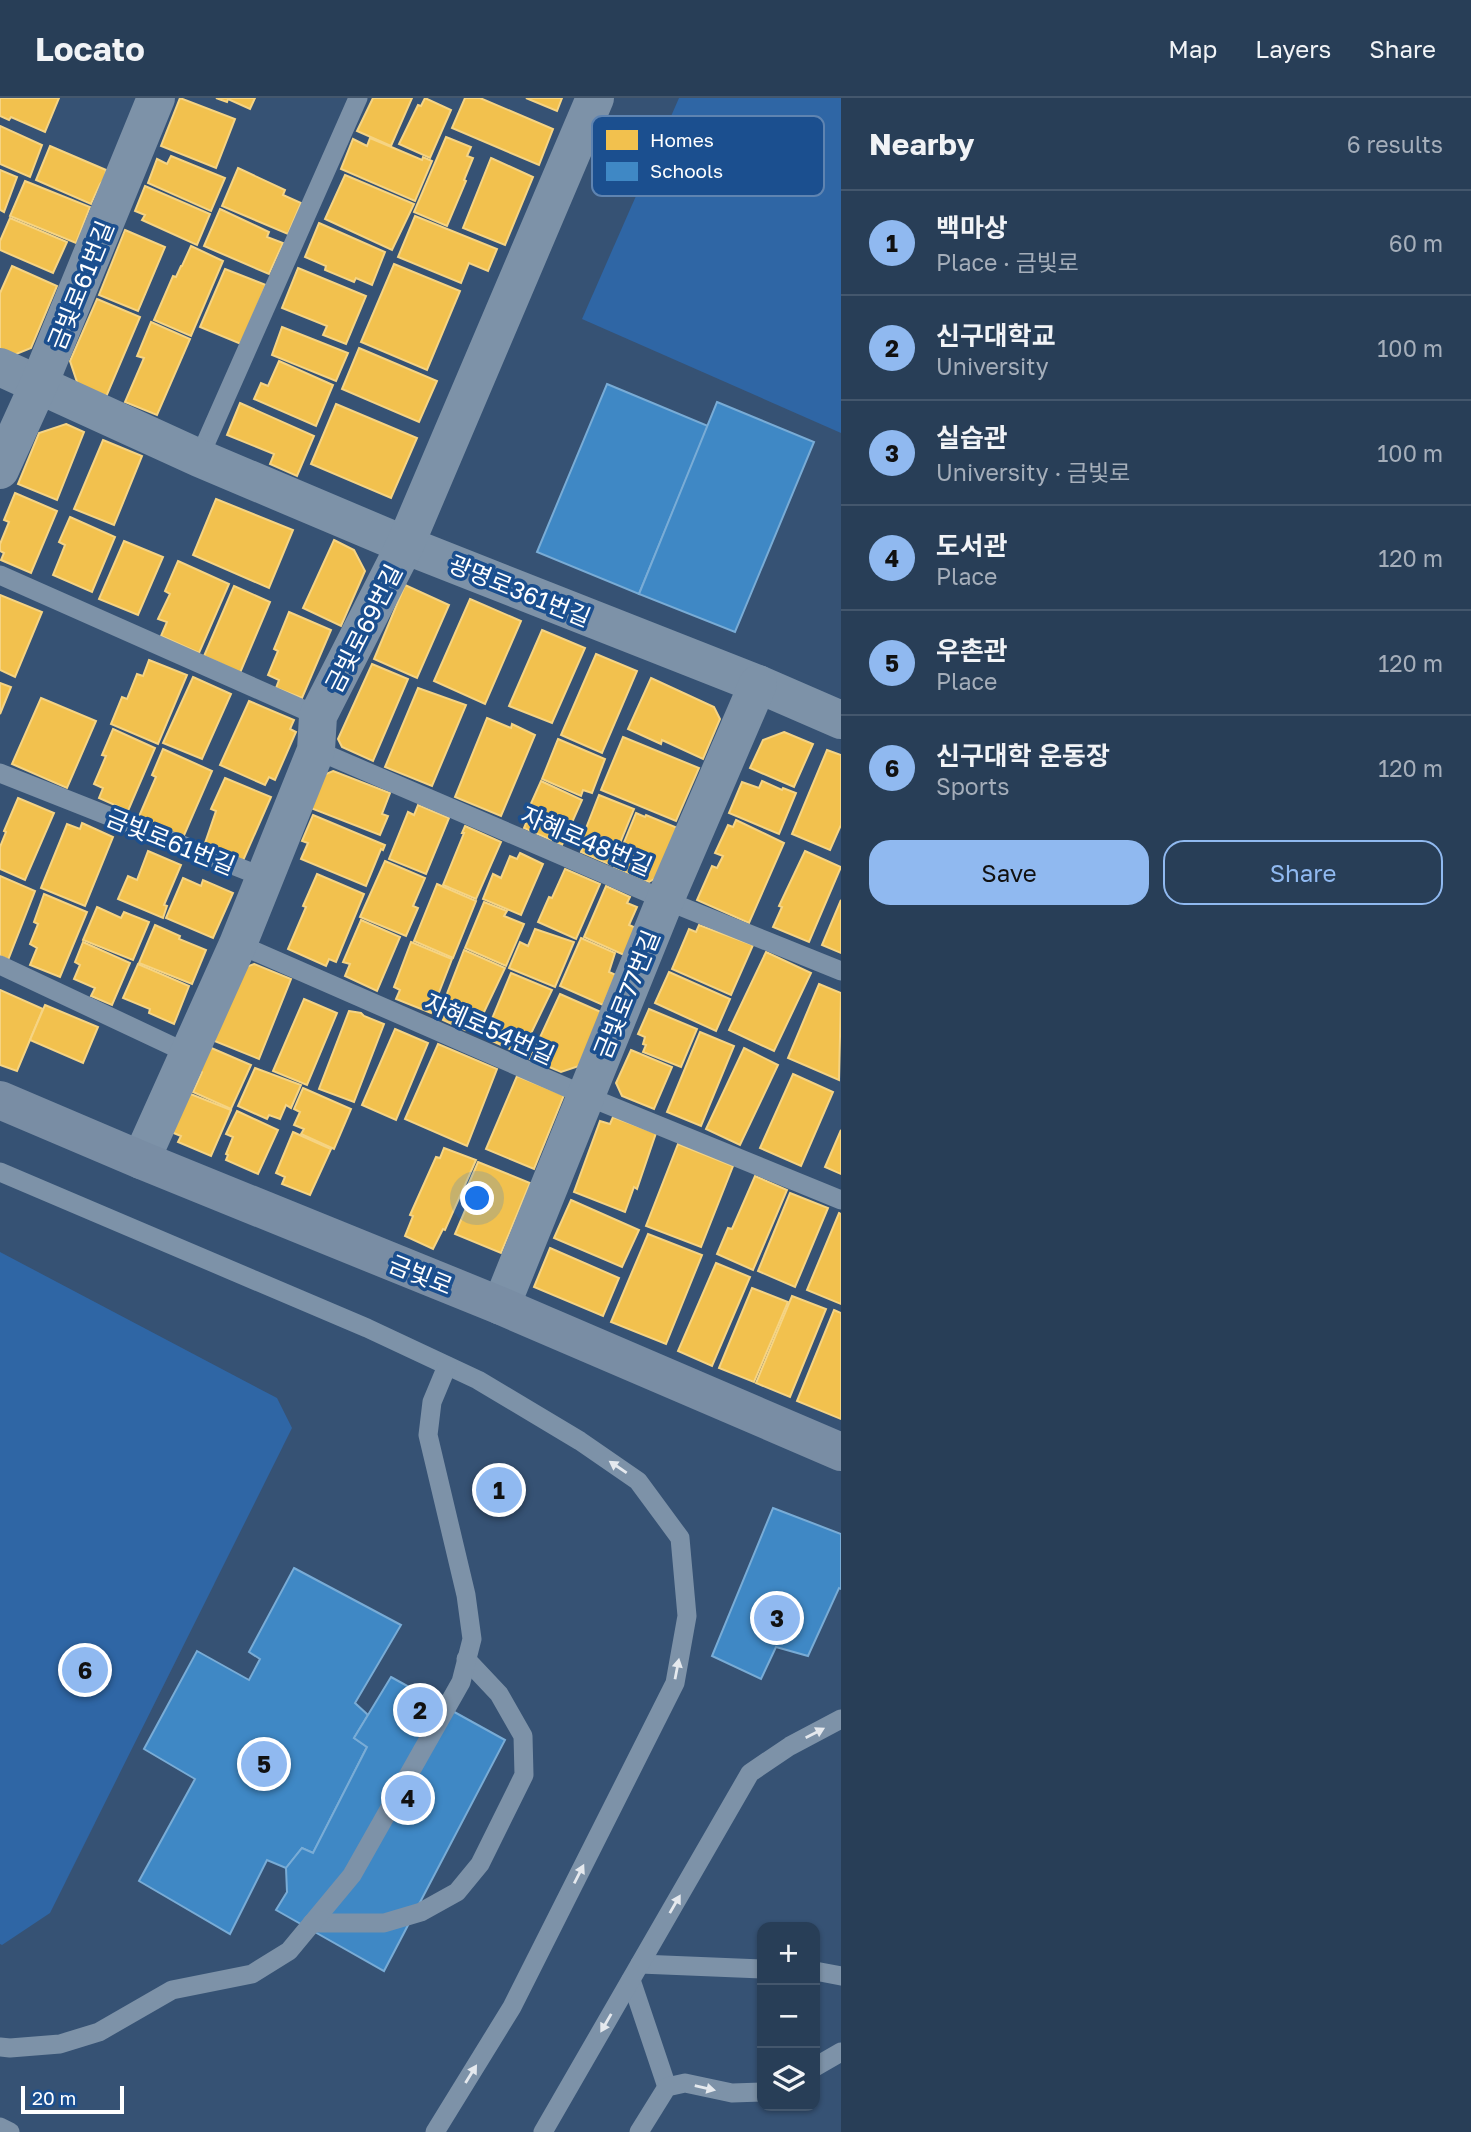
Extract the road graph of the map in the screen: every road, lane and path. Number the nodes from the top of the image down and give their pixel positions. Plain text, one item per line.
1 (156, 98) edge
2 (358, 98) edge
3 (595, 98) edge
4 (0, 367) edge
5 (39, 384) junction
6 (199, 458) junction
7 (0, 470) edge
8 (405, 545) junction
9 (0, 575) edge
10 (758, 684) junction
11 (841, 720) edge
12 (317, 733) junction
13 (0, 773) edge
14 (263, 877) junction
15 (665, 900) junction
16 (238, 944) junction
17 (0, 965) edge
18 (841, 971) edge
19 (188, 1054) junction
20 (584, 1095) junction
21 (0, 1100) edge
22 (141, 1160) junction
23 (0, 1172) edge
24 (841, 1200) edge
25 (500, 1306) junction
26 (447, 1366) junction
27 (841, 1452) edge
28 (466, 1659) junction
29 (841, 1719) edge
30 (312, 1923) junction
31 (757, 1969) edge
32 (636, 1972) junction
33 (820, 1972) edge
34 (841, 1976) edge
35 (0, 2047) edge
36 (841, 2052) edge
37 (820, 2064) edge
38 (667, 2087) junction
39 (757, 2092) edge
40 (0, 2127) edge
41 (10, 2132) edge
42 (435, 2132) edge
43 (543, 2132) edge
44 (639, 2132) edge

1 - 5 street, 금빛로61번길
2 - 6 lane
3 - 8 street, 금빛로69번길
4 - 5 street, 광명로361번길
5 - 6 street, 광명로361번길
5 - 7 street, 금빛로61번길
6 - 8 street, 광명로361번길
8 - 10 street, 광명로361번길
8 - 12 street, 금빛로69번길
9 - 12 lane
10 - 11 street, 광명로361번길
10 - 15 street, 금빛로77번길
12 - 14 street, 금빛로69번길
12 - 15 lane, 자혜로48번길
13 - 14 lane, 금빛로61번길
14 - 16 street, 금빛로69번길
15 - 18 lane, 자혜로48번길
15 - 20 street, 금빛로77번길
16 - 19 street, 금빛로69번길
16 - 20 lane, 자혜로54번길
17 - 19 lane
19 - 22 street, 금빛로69번길
20 - 24 lane, 자혜로54번길
20 - 25 street, 금빛로77번길
21 - 22 street, 금빛로
22 - 25 street, 금빛로
23 - 26 lane
25 - 27 street, 금빛로
26 - 28 lane
42 -> 26 lane
28 - 30 lane
28 - 30 lane
32 -> 29 lane
30 - 35 lane
31 - 32 lane
32 - 38 lane
32 -> 43 lane
33 - 34 lane
36 - 37 lane
38 -> 39 lane
38 - 44 lane
40 - 41 lane

